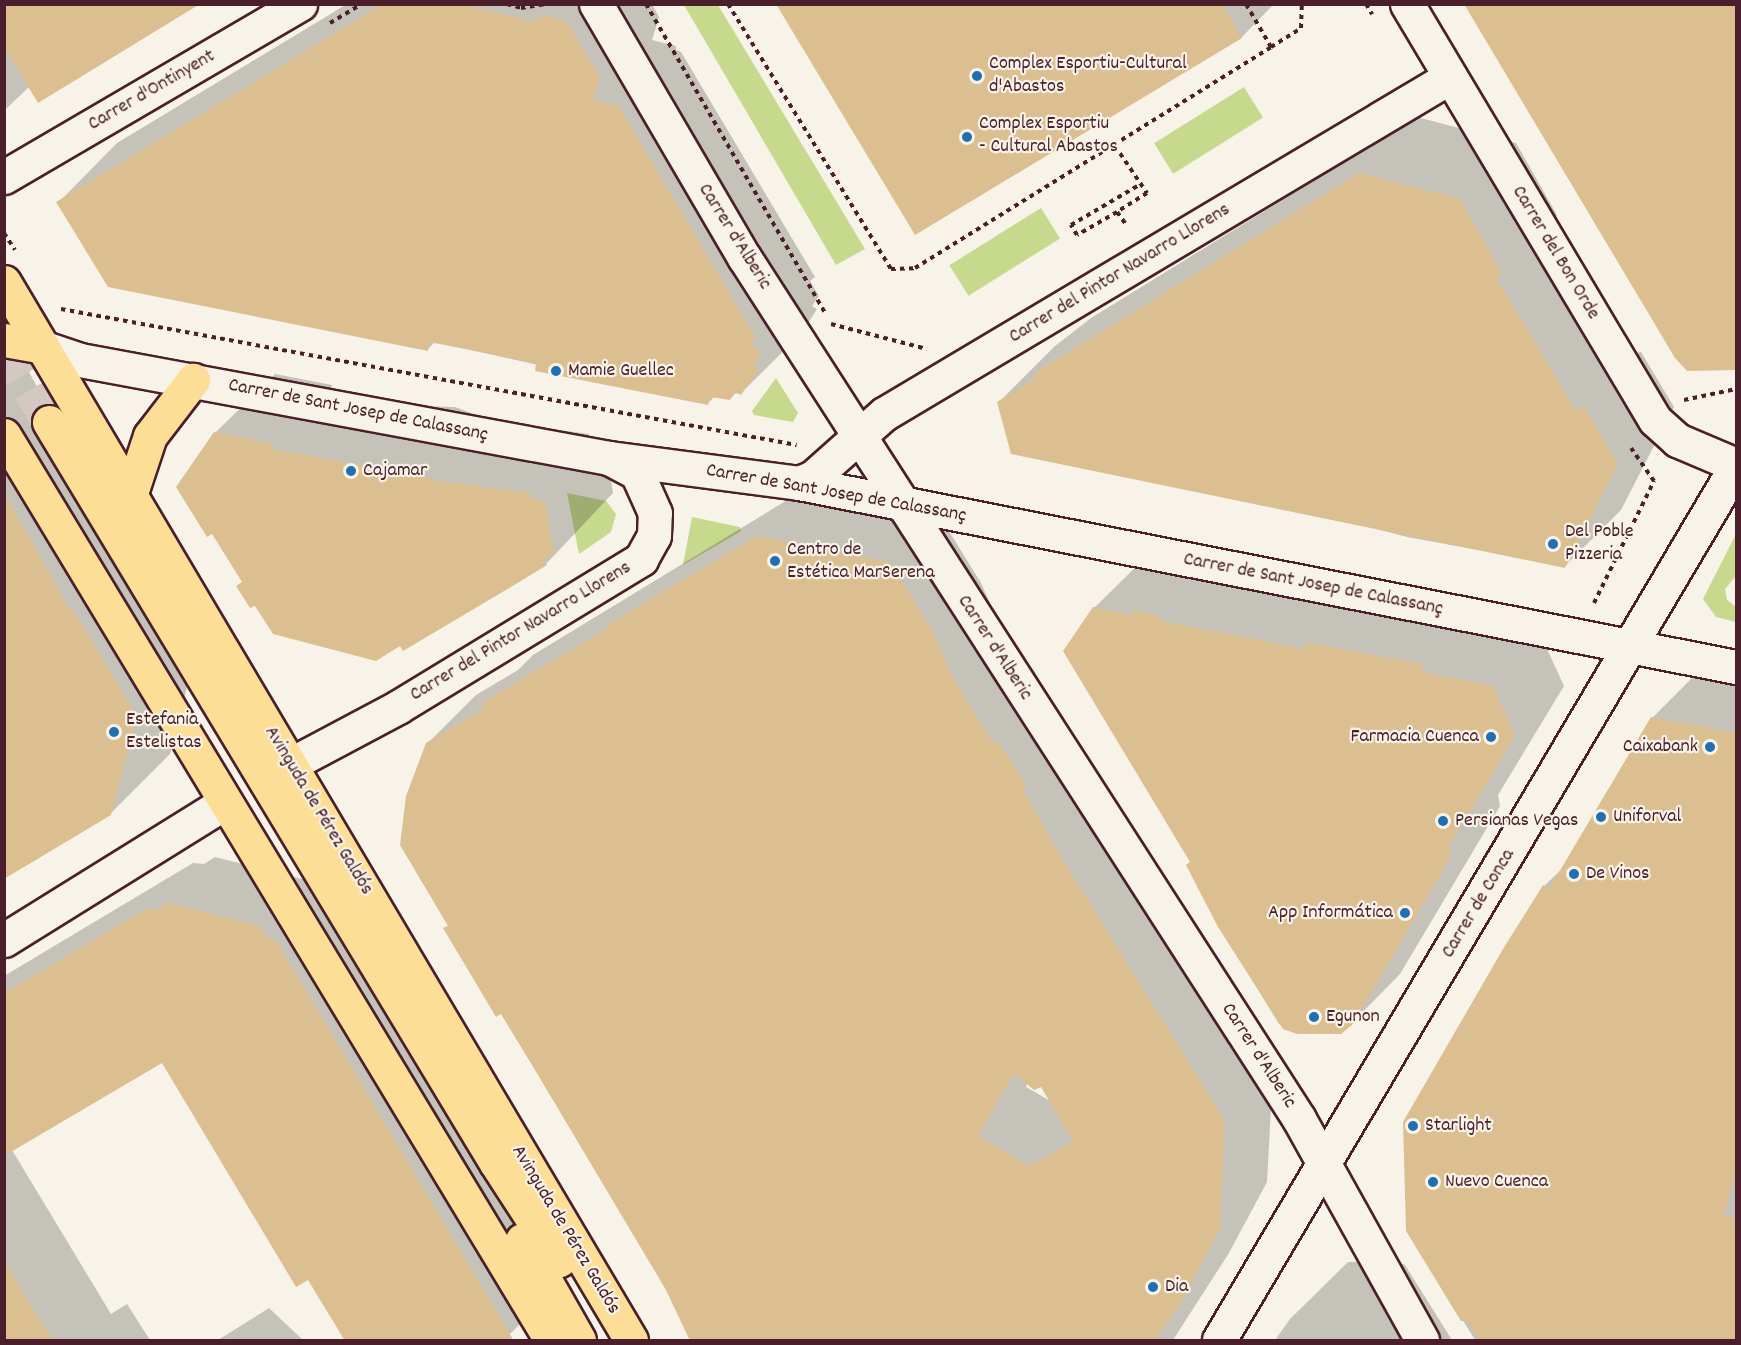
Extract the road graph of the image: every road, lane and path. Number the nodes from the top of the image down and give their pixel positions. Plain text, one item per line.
1 (300, 4) edge
2 (507, 4) edge
3 (546, 4) edge
4 (596, 4) edge
5 (646, 4) edge
6 (728, 4) edge
7 (1246, 4) edge
8 (1302, 4) edge
9 (1407, 4) edge
10 (1271, 47) junction
11 (1450, 77) junction
12 (1115, 146) junction
13 (4, 177) edge
14 (1141, 184) junction
15 (1117, 212) junction
16 (1127, 226) dead end
17 (4, 282) edge
18 (58, 308) dead end
19 (831, 324) dead end
20 (4, 340) edge
21 (42, 348) junction
22 (193, 380) junction
23 (1737, 389) edge
24 (1673, 402) dead end
25 (29, 428) edge
26 (859, 434) junction
27 (1628, 444) dead end
28 (798, 445) dead end
29 (609, 458) junction
30 (1737, 466) edge
31 (799, 483) junction
32 (131, 493) junction
33 (900, 503) junction
34 (1593, 603) dead end
35 (1630, 646) junction
36 (1737, 667) edge
37 (291, 764) junction
38 (224, 803) junction
39 (4, 940) edge
40 (1326, 1163) junction
41 (551, 1341) edge
42 (579, 1341) edge
43 (614, 1341) edge
44 (631, 1341) edge
45 (1219, 1341) edge
46 (1422, 1341) edge

1 - 13 street, Carrer d'Ontinyent
2 - 3 path
4 - 26 street, Carrer d'Alberic
5 - 19 path
6 - 12 path
7 - 10 path
8 - 10 path
9 - 11 street, Carrer del Bon Orde
10 - 12 path
11 - 26 street, Carrer del Pintor Navarro Llorens
11 - 30 street, Carrer del Bon Orde
12 - 14 path
14 - 15 path
14 - 15 path
15 - 16 path
17 - 21 main road, Avinguda de Pérez Galdós
18 - 28 path
20 - 21 main road
21 - 22 street, Carrer de Sant Josep de Calassanç
21 - 32 main road, Avinguda de Pérez Galdós
22 - 29 street, Carrer de Sant Josep de Calassanç
22 - 32 main road
23 - 24 path
25 - 38 main road
25 - 42 main road, Avinguda de Pérez Galdós
25 - 43 main road, Avinguda de Pérez Galdós
26 - 31 street, Carrer del Pintor Navarro Llorens
26 - 33 street, Carrer d'Alberic
27 - 34 path
29 - 31 street, Carrer de Sant Josep de Calassanç
29 - 37 street, Carrer del Pintor Navarro Llorens
30 - 35 street, Carrer de Conca
31 - 33 street, Carrer de Sant Josep de Calassanç
32 - 37 main road, Avinguda de Pérez Galdós
33 - 35 street, Carrer de Sant Josep de Calassanç
33 - 40 street, Carrer d'Alberic
35 - 36 street, Carrer de Sant Josep de Calassanç
35 - 40 street, Carrer de Conca
37 - 44 main road, Avinguda de Pérez Galdós
38 - 39 street
38 - 41 main road
40 - 45 street, Carrer de Conca
40 - 46 street, Carrer d'Alberic

